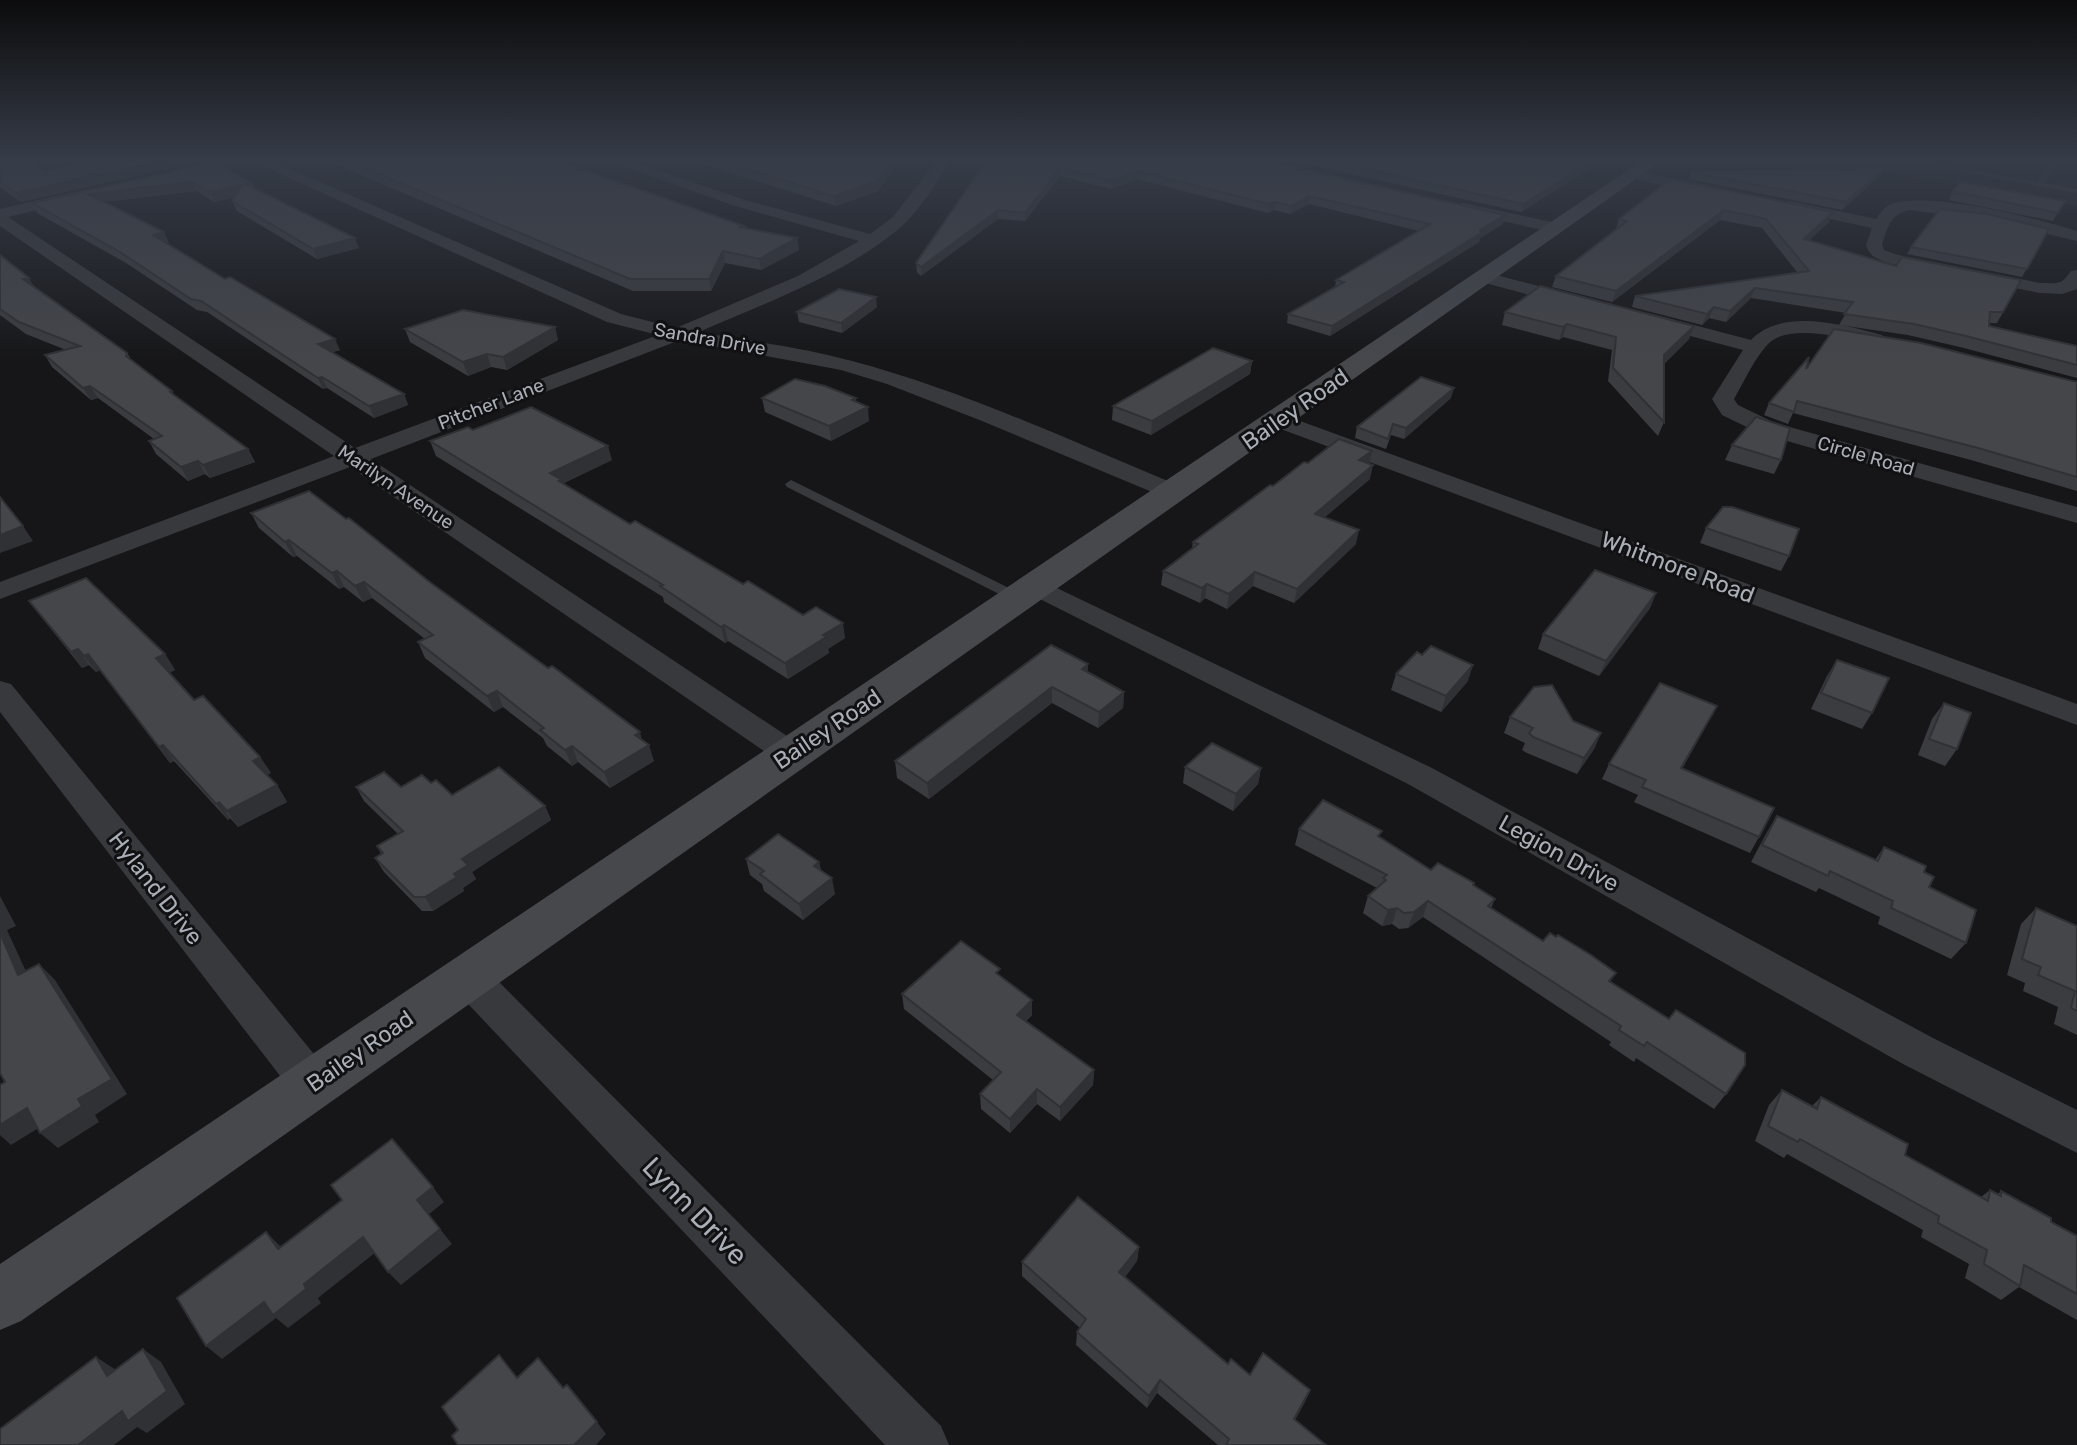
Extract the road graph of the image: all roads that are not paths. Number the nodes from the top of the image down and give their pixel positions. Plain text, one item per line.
1 (12, 227) edge
2 (408, 227) edge
3 (828, 227) edge
4 (888, 227) edge
5 (1549, 227) edge
6 (1881, 227) edge
7 (2041, 227) edge
8 (1556, 229) joint
9 (2077, 236) edge
10 (873, 240) junction
11 (2077, 275) edge
12 (1484, 278) junction
13 (1588, 304) edge
14 (1639, 317) edge
15 (678, 334) junction
16 (1899, 344) edge
17 (1755, 347) junction
18 (1278, 420) junction
19 (351, 457) junction
20 (791, 484) dead end
21 (1173, 492) junction
22 (2077, 515) edge
23 (0, 591) edge
24 (1027, 592) junction
25 (0, 691) edge
26 (2077, 715) edge
27 (791, 754) junction
28 (468, 976) junction
29 (312, 1084) junction
30 (2077, 1132) edge
31 (0, 1300) edge
32 (922, 1445) edge

1 - 19 street, Marilyn Avenue
2 - 15 street, Sandra Drive
3 - 10 street
4 - 10 street, Pitcher Lane
5 - 8 street
6 - 11 street
7 - 9 street
8 - 12 street, Bailey Road
10 - 15 street, Pitcher Lane
12 - 13 street
12 - 18 street, Bailey Road
14 - 17 street
15 - 19 street, Pitcher Lane
15 - 21 street, Sandra Drive
16 - 17 street, Circle Road
17 - 22 street, Circle Road
18 - 21 street, Bailey Road
18 - 26 street, Whitmore Road
19 - 23 street, Pitcher Lane
19 - 27 street, Marilyn Avenue
20 - 24 lane
21 - 24 street, Bailey Road
24 - 27 street, Bailey Road
24 - 30 street, Legion Drive
25 - 29 street, Hyland Drive
27 - 28 street, Bailey Road
28 - 29 street, Bailey Road
28 - 32 street, Lynn Drive
29 - 31 street, Bailey Road

